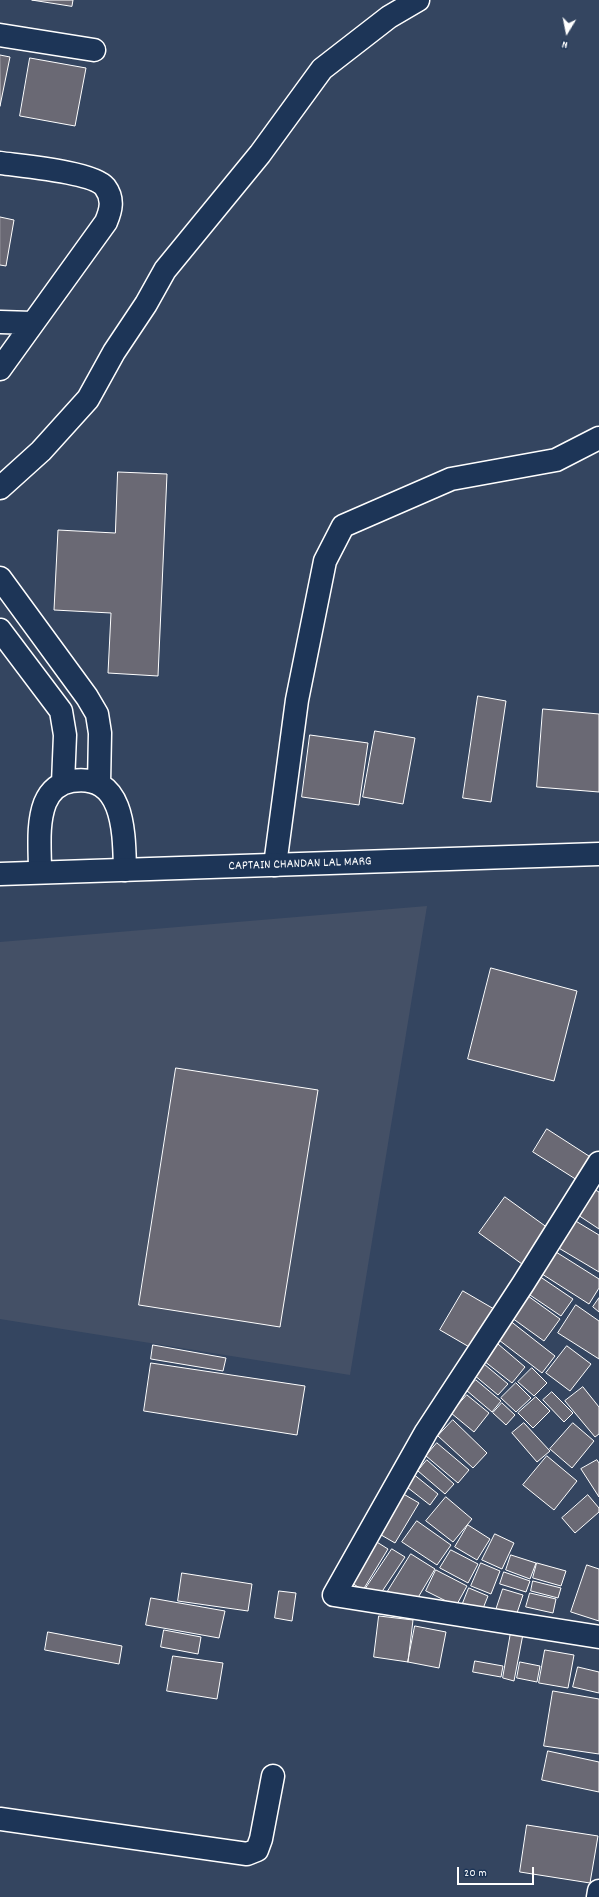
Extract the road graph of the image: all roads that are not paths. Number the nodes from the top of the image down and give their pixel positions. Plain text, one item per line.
1 (418, 0) edge
2 (0, 35) edge
3 (94, 50) dead end
4 (0, 163) edge
5 (0, 322) edge
6 (33, 323) junction
7 (0, 369) edge
8 (599, 438) edge
9 (0, 488) edge
10 (0, 578) edge
11 (0, 630) edge
12 (64, 782) junction
13 (99, 784) junction
14 (599, 854) edge
15 (275, 865) junction
16 (126, 870) junction
17 (40, 872) junction
18 (0, 874) edge
19 (599, 1163) edge
20 (599, 1637) edge
21 (273, 1776) dead end
22 (0, 1819) edge
23 (599, 1891) edge
24 (598, 1897) edge

1 - 9 street
2 - 3 street
4 - 6 street
5 - 6 street
6 - 7 street
8 - 15 street
10 - 13 street
11 - 12 street
12 - 13 street
12 - 17 street
13 - 16 street
14 - 15 street, CAPTAIN CHANDAN LAL MARG
15 - 16 street, CAPTAIN CHANDAN LAL MARG
16 - 17 street, CAPTAIN CHANDAN LAL MARG
17 - 18 street, CAPTAIN CHANDAN LAL MARG
19 - 20 street
21 - 22 street
23 - 24 street

